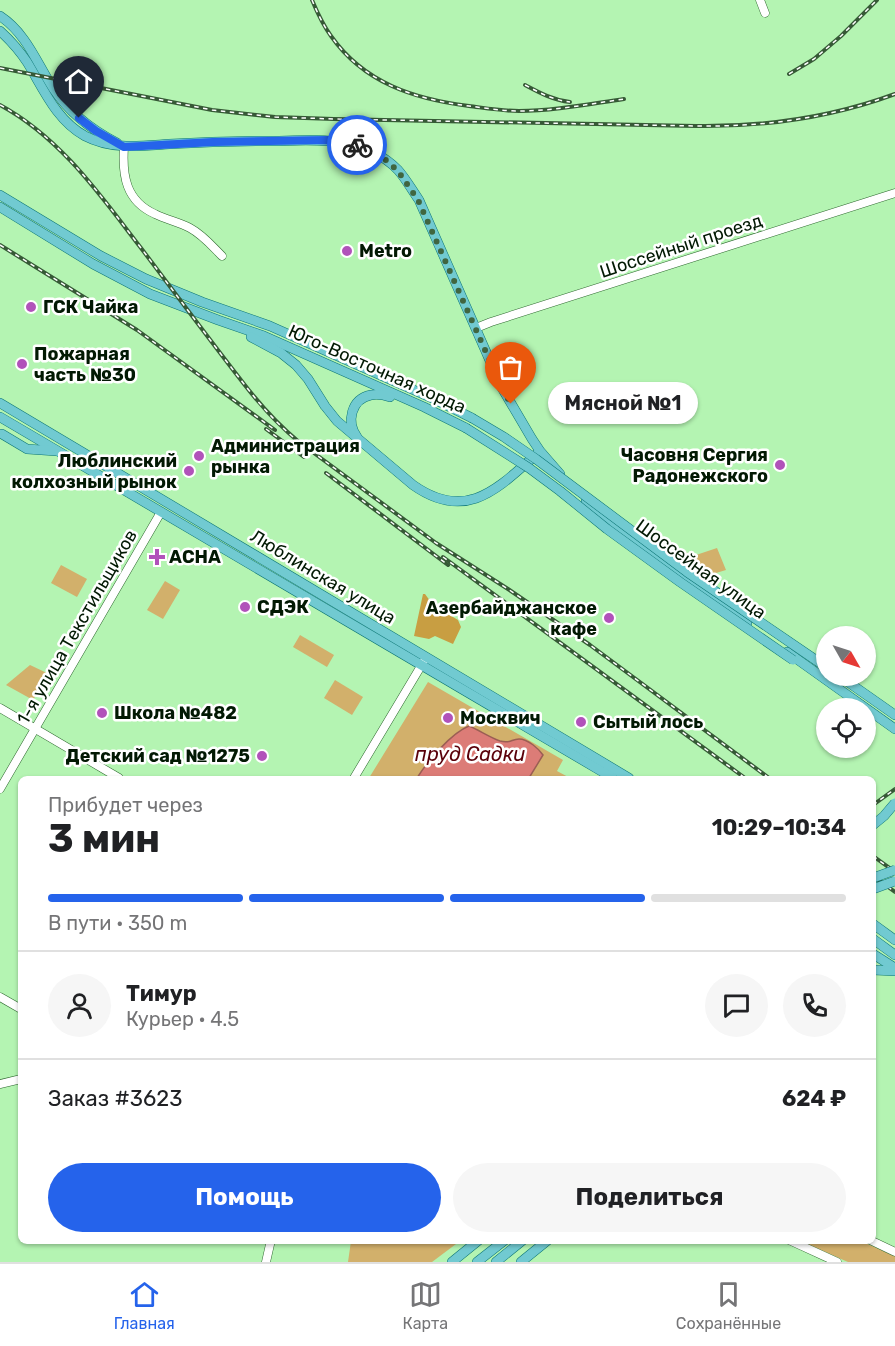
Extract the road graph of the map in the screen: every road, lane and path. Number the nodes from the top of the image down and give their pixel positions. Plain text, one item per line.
1 (760, 0) edge
2 (765, 13) dead end
3 (0, 16) edge
4 (0, 31) edge
5 (124, 147) junction
6 (895, 193) edge
7 (0, 195) edge
8 (0, 207) edge
9 (222, 256) dead end
10 (218, 320) junction
11 (476, 328) junction
12 (0, 403) edge
13 (424, 407) junction
14 (15, 412) junction
15 (0, 417) edge
16 (9, 422) junction
17 (1, 436) edge
18 (365, 445) junction
19 (540, 451) junction
20 (59, 452) junction
21 (161, 512) junction
22 (816, 660) edge
23 (424, 662) junction
24 (854, 686) edge
25 (848, 698) edge
26 (0, 708) edge
27 (895, 715) edge
28 (876, 717) edge
29 (876, 717) edge
30 (35, 728) junction
31 (895, 729) edge
32 (895, 738) edge
33 (116, 776) edge
34 (355, 776) edge
35 (610, 776) edge
36 (625, 776) edge
37 (0, 789) edge
38 (895, 803) edge
39 (876, 823) edge
40 (895, 870) edge
41 (876, 877) edge
42 (895, 881) edge
43 (876, 888) edge
44 (876, 926) edge
45 (895, 940) edge
46 (876, 941) edge
47 (895, 955) edge
48 (876, 956) edge
49 (876, 970) edge
50 (895, 970) edge
51 (0, 997) edge
52 (18, 1007) edge
53 (18, 1080) edge
54 (0, 1084) edge
55 (876, 1243) edge
56 (270, 1244) edge
57 (474, 1244) edge
58 (500, 1244) edge
59 (518, 1244) edge
60 (543, 1244) edge
61 (798, 1244) edge
62 (895, 1252) edge
63 (266, 1262) edge
64 (452, 1262) edge
65 (477, 1262) edge
66 (496, 1262) edge
67 (520, 1262) edge
68 (837, 1262) edge

1 - 2 street
3 - 5 main road
4 - 5 main road
5 - 9 street
5 - 11 main road, Шоссейная улица
6 - 11 street, Шоссейный проезд
7 - 22 main road, Юго-Восточная хорда, bridge
8 - 10 main road, Юго-Восточная хорда
10 - 13 main road, Юго-Восточная хорда
10 - 18 main road
11 - 19 main road, Шоссейная улица
12 - 14 main road, Люблинская улица
13 - 18 main road
13 - 25 main road, Юго-Восточная хорда, bridge
14 - 16 main road
14 - 23 main road, Люблинская улица
15 - 16 main road, Люблинская улица
16 - 17 main road
16 - 20 main road, Люблинская улица
17 - 20 main road
18 - 19 main road
19 - 31 main road, Шоссейная улица
20 - 21 main road, Люблинская улица
21 - 23 main road, Люблинская улица
21 - 30 street, 1-я улица Текстильщиков
23 - 34 street
23 - 35 main road, Люблинская улица
23 - 36 main road, Люблинская улица
24 - 27 main road
26 - 30 street
28 - 31 main road, Юго-Восточная хорда
29 - 32 main road
30 - 33 street
30 - 37 street, 1-я улица Текстильщиков
38 - 39 main road, bridge
40 - 41 main road, bridge
42 - 43 main road, bridge
44 - 45 main road
46 - 47 main road
48 - 50 main road
49 - 50 main road
51 - 52 street
53 - 54 street
55 - 62 street
56 - 63 street
57 - 64 main road
58 - 65 main road
59 - 66 main road
60 - 67 main road
61 - 68 street

